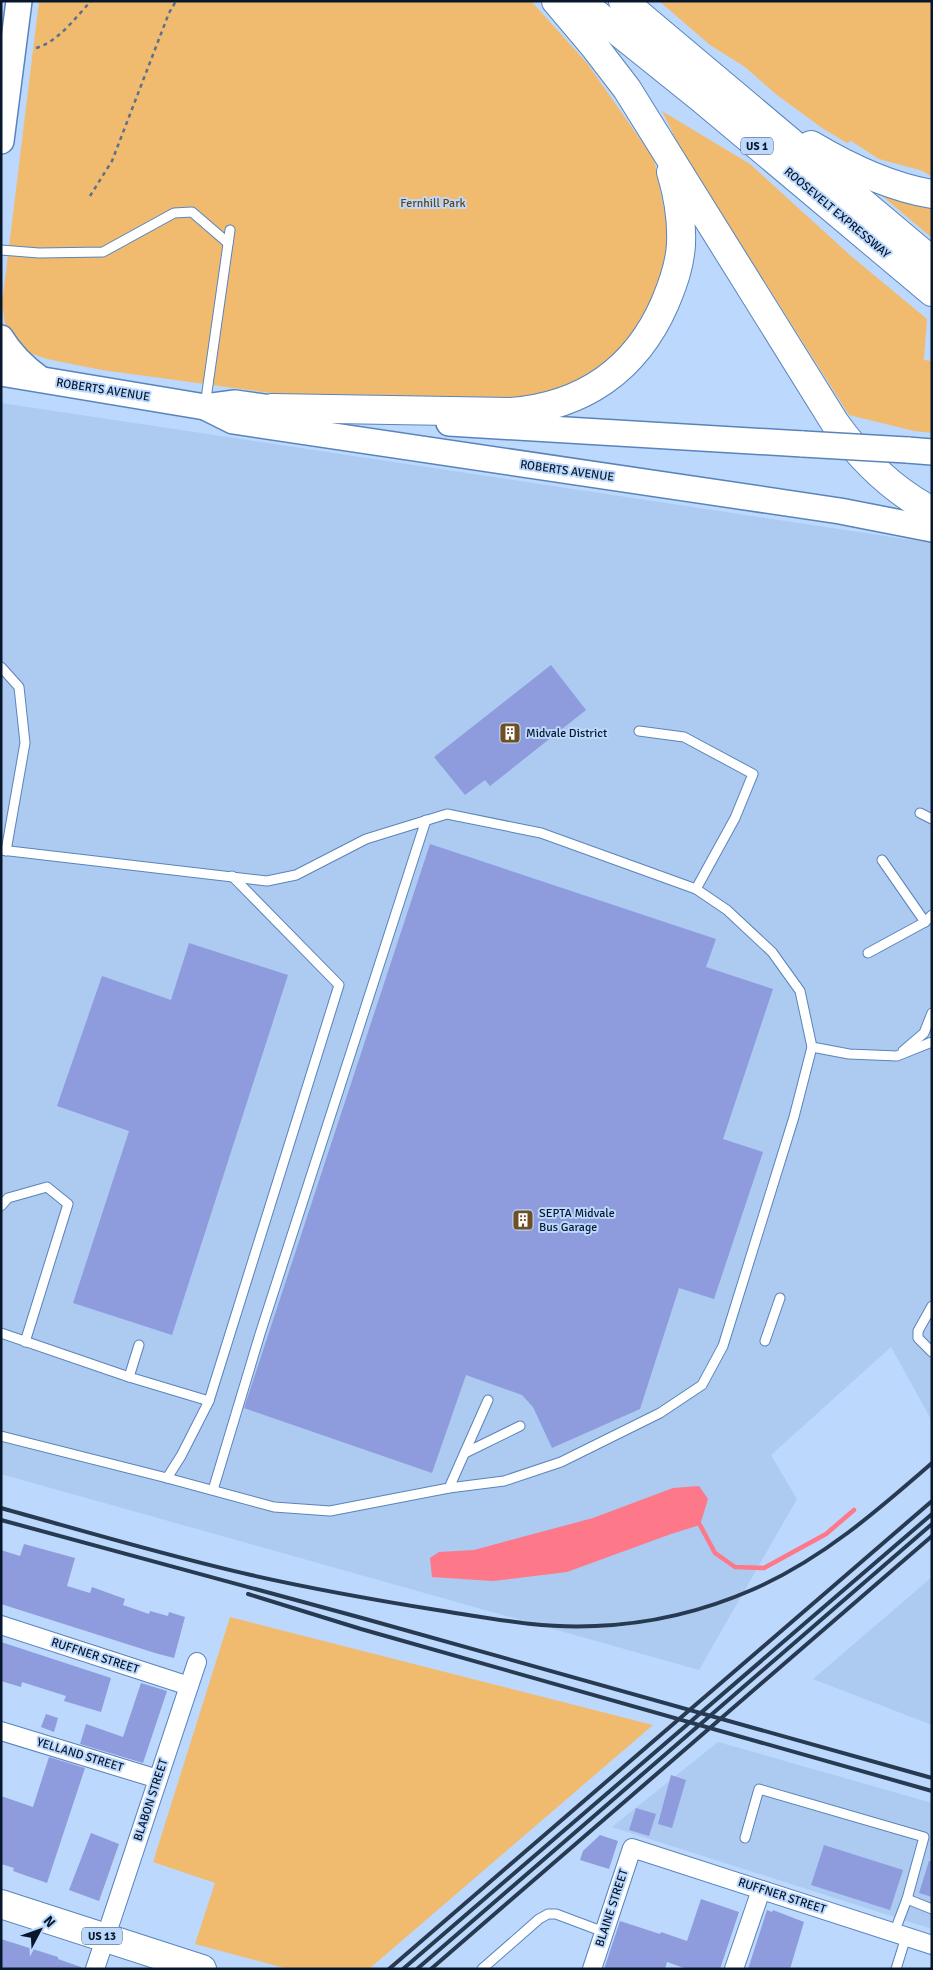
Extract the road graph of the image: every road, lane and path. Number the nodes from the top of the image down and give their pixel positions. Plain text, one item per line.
1 (19, 1) edge
2 (91, 1) edge
3 (176, 1) edge
4 (556, 1) edge
5 (580, 1) edge
6 (623, 1) edge
7 (36, 48) dead end
8 (7, 56) edge
9 (744, 105) junction
10 (658, 138) junction
11 (1, 141) edge
12 (932, 194) edge
13 (90, 196) dead end
14 (230, 230) dead end
15 (228, 243) junction
16 (1, 250) edge
17 (932, 261) edge
18 (932, 292) edge
19 (1, 338) edge
20 (1, 373) edge
21 (42, 380) junction
22 (205, 406) junction
23 (272, 408) junction
24 (932, 452) edge
25 (932, 511) edge
26 (932, 529) edge
27 (1, 667) edge
28 (639, 731) dead end
29 (920, 813) dead end
30 (932, 819) edge
31 (426, 820) junction
32 (4, 851) edge
33 (882, 860) dead end
34 (232, 876) junction
35 (696, 890) junction
36 (932, 915) edge
37 (924, 922) junction
38 (868, 953) dead end
39 (932, 1012) edge
40 (932, 1042) edge
41 (812, 1047) junction
42 (897, 1056) junction
43 (1, 1206) edge
44 (780, 1298) dead end
45 (932, 1306) edge
46 (1, 1333) edge
47 (765, 1340) dead end
48 (25, 1342) junction
49 (139, 1345) dead end
50 (932, 1352) edge
51 (129, 1376) junction
52 (488, 1400) dead end
53 (210, 1401) junction
54 (520, 1426) dead end
55 (1, 1436) edge
56 (465, 1453) junction
57 (167, 1478) junction
58 (449, 1488) junction
59 (213, 1490) junction
60 (1, 1625) edge
61 (197, 1662) dead end
62 (189, 1686) junction
63 (1, 1731) edge
64 (158, 1779) junction
65 (745, 1838) dead end
66 (632, 1848) joint
67 (761, 1890) junction
68 (907, 1899) junction
69 (1, 1904) edge
70 (932, 1908) edge
71 (604, 1932) junction
72 (900, 1935) junction
73 (106, 1938) junction
74 (932, 1945) edge
75 (95, 1969) edge
76 (202, 1969) edge
77 (482, 1969) edge
78 (592, 1969) edge
79 (734, 1969) edge
80 (896, 1969) edge

1 - 8 main road
2 - 7 path
3 - 13 path
4 - 10 main road
5 - 18 main road, ROOSEVELT EXPRESSWAY / US 1
6 - 9 main road, ROOSEVELT EXPRESSWAY / US 1
8 - 11 main road
9 - 12 main road
9 - 17 main road, ROOSEVELT EXPRESSWAY / US 1
10 - 23 main road
10 - 25 main road
14 - 15 lane
15 - 16 lane
15 - 22 lane
19 - 21 main road
20 - 21 main road, ROBERTS AVENUE
21 - 22 main road, ROBERTS AVENUE
22 - 23 main road, ROBERTS AVENUE
22 - 26 main road, ROBERTS AVENUE
23 - 24 main road, ROBERTS AVENUE, bridge
27 - 32 lane
28 - 35 lane
29 - 30 lane
31 - 34 lane
31 - 35 lane
31 - 59 lane
32 - 34 lane
33 - 37 lane
34 - 53 lane
35 - 41 lane
36 - 37 lane
37 - 38 lane
39 - 42 lane
40 - 42 lane
41 - 42 lane
41 - 58 lane
43 - 48 lane
44 - 47 lane
45 - 50 lane
46 - 48 lane
48 - 51 lane
49 - 51 lane
51 - 53 lane
52 - 56 lane
53 - 57 lane
54 - 56 lane
55 - 57 lane
56 - 58 lane
57 - 59 lane
58 - 59 lane
60 - 62 street, RUFFNER STREET
61 - 62 street, BLABON STREET
62 - 64 street, BLABON STREET
63 - 64 street, YELLAND STREET
64 - 73 street, BLABON STREET
65 - 68 lane
66 - 67 street, RUFFNER STREET
66 - 71 street, BLAINE STREET
67 - 72 street, RUFFNER STREET
67 - 79 street
68 - 70 lane
68 - 72 lane
69 - 73 main road, US 13
71 - 77 lane
71 - 78 street, BLAINE STREET
72 - 74 street, RUFFNER STREET
72 - 80 lane
73 - 75 street, BLABON STREET
73 - 76 main road, US 13

